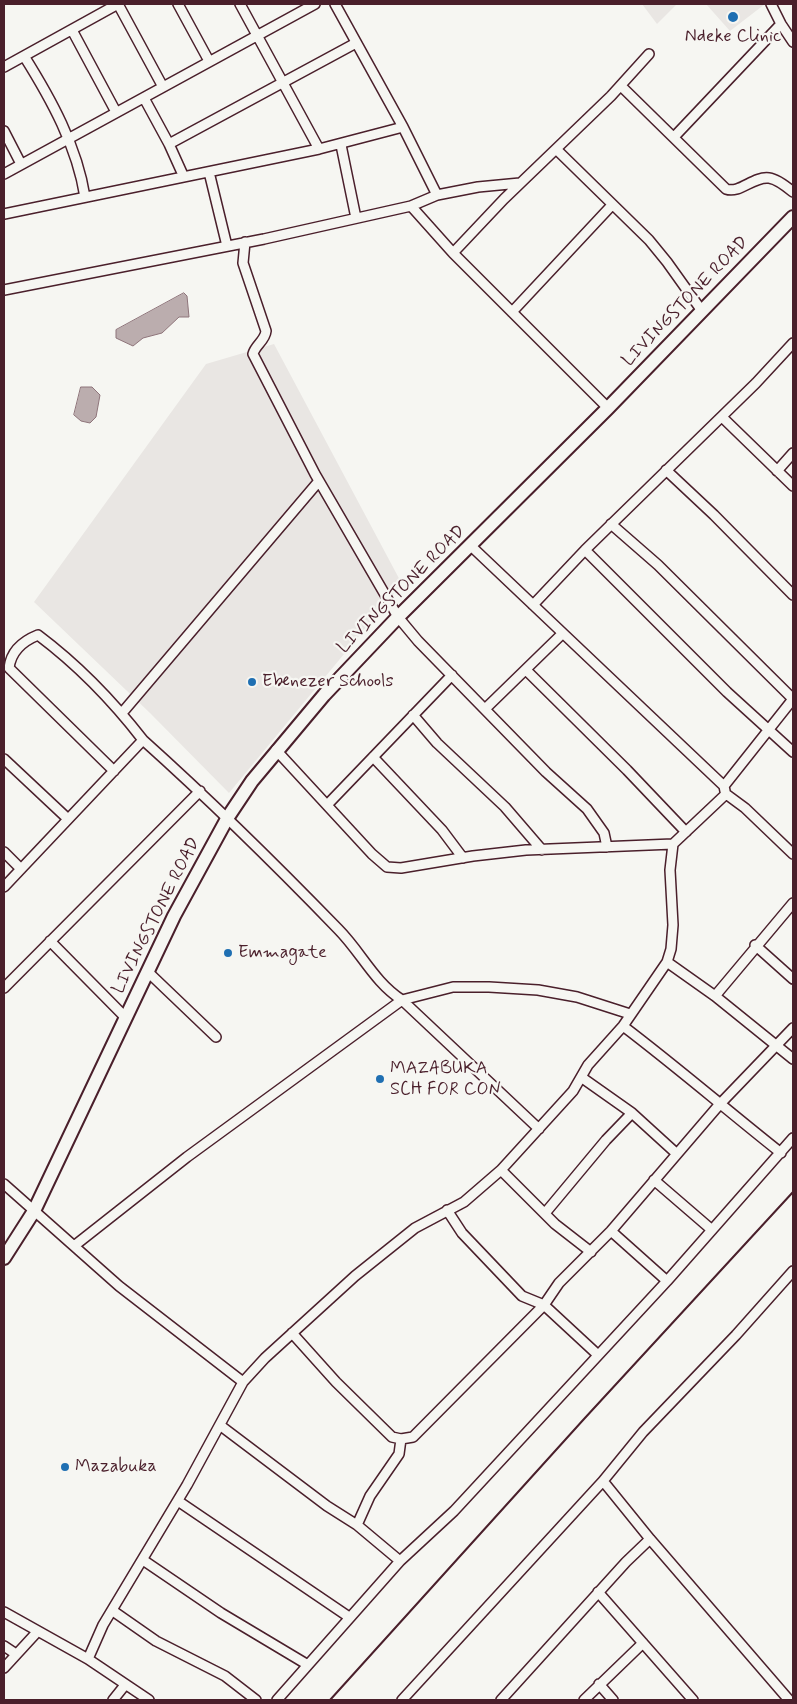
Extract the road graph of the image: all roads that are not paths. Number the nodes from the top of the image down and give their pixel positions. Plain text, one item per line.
1 (118, 4) edge
2 (178, 4) edge
3 (240, 4) edge
4 (315, 4) edge
5 (335, 4) edge
6 (771, 4) edge
7 (304, 6) edge
8 (781, 24) junction
9 (72, 30) junction
10 (258, 36) junction
11 (793, 42) edge
12 (356, 43) junction
13 (649, 54) dead end
14 (24, 56) junction
15 (209, 61) junction
16 (4, 67) edge
17 (283, 82) junction
18 (621, 86) junction
19 (163, 87) junction
20 (144, 98) junction
21 (116, 112) junction
22 (404, 127) junction
23 (4, 131) edge
24 (674, 137) junction
25 (67, 139) junction
26 (169, 144) junction
27 (340, 145) junction
28 (319, 149) junction
29 (556, 149) junction
30 (21, 164) junction
31 (209, 172) junction
32 (4, 174) edge
33 (183, 176) junction
34 (520, 183) junction
35 (793, 192) edge
36 (437, 194) junction
37 (86, 197) junction
38 (612, 205) junction
39 (411, 206) junction
40 (4, 214) edge
41 (793, 217) edge
42 (356, 218) junction
43 (245, 242) junction
44 (227, 246) junction
45 (453, 253) junction
46 (4, 290) edge
47 (702, 311) junction
48 (512, 312) junction
49 (793, 343) edge
50 (608, 408) junction
51 (722, 417) junction
52 (793, 453) edge
53 (666, 470) junction
54 (777, 471) junction
55 (319, 481) junction
56 (793, 486) edge
57 (611, 524) junction
58 (471, 546) junction
59 (585, 550) junction
60 (793, 595) edge
61 (533, 605) junction
62 (398, 617) junction
63 (562, 634) junction
64 (526, 670) junction
65 (452, 675) junction
66 (793, 699) edge
67 (485, 709) junction
68 (122, 713) junction
69 (413, 716) junction
70 (768, 730) junction
71 (143, 740) junction
72 (276, 750) junction
73 (793, 752) edge
74 (373, 757) junction
75 (4, 759) edge
76 (114, 771) junction
77 (725, 790) junction
78 (200, 791) junction
79 (327, 805) junction
80 (228, 817) junction
81 (68, 819) junction
82 (686, 832) junction
83 (673, 844) junction
84 (607, 847) junction
85 (542, 850) junction
86 (4, 852) edge
87 (793, 854) edge
88 (463, 858) junction
89 (21, 869) junction
90 (4, 887) edge
91 (793, 903) edge
92 (50, 940) junction
93 (756, 945) junction
94 (667, 962) junction
95 (148, 972) junction
96 (793, 979) edge
97 (4, 988) edge
98 (715, 996) junction
99 (402, 1000) junction
100 (630, 1014) junction
101 (126, 1018) junction
102 (623, 1026) junction
103 (793, 1028) edge
104 (216, 1037) dead end
105 (778, 1045) junction
106 (793, 1060) edge
107 (581, 1077) junction
108 (719, 1105) junction
109 (632, 1113) junction
110 (539, 1129) junction
111 (793, 1138) edge
112 (781, 1153) junction
113 (677, 1154) junction
114 (501, 1170) junction
115 (4, 1177) edge
116 (654, 1180) junction
117 (6, 1186) edge
118 (447, 1210) junction
119 (34, 1211) junction
120 (546, 1212) junction
121 (712, 1230) junction
122 (611, 1231) junction
123 (74, 1246) junction
124 (592, 1252) junction
125 (4, 1258) edge
126 (793, 1271) edge
127 (667, 1281) junction
128 (544, 1305) junction
129 (292, 1333) junction
130 (598, 1355) junction
131 (243, 1382) junction
132 (221, 1426) junction
133 (401, 1439) junction
134 (603, 1481) junction
135 (178, 1501) junction
136 (356, 1525) junction
137 (650, 1539) junction
138 (143, 1560) junction
139 (400, 1561) junction
140 (598, 1592) junction
141 (113, 1611) junction
142 (4, 1612) edge
143 (349, 1617) junction
144 (38, 1631) junction
145 (643, 1643) junction
146 (4, 1646) edge
147 (16, 1654) junction
148 (88, 1659) junction
149 (308, 1665) junction
150 (4, 1668) edge
151 (599, 1684) junction
152 (125, 1685) junction
153 (113, 1700) edge
154 (149, 1700) edge
155 (256, 1700) edge
156 (277, 1700) edge
157 (402, 1700) edge
158 (501, 1700) edge
159 (584, 1700) edge
160 (613, 1700) edge
161 (693, 1700) edge
162 (789, 1700) edge

1 - 9 street
1 - 19 street
2 - 15 street
3 - 10 street
4 - 7 street
5 - 12 street
6 - 8 street
7 - 10 street
8 - 11 street
8 - 24 street
9 - 14 street
9 - 21 street
10 - 15 street
10 - 17 street
12 - 17 street
12 - 22 street
13 - 18 street
14 - 16 street
14 - 25 street
15 - 19 street
17 - 26 street
17 - 28 street
18 - 24 street
18 - 29 street
19 - 20 street
20 - 21 street
20 - 26 street
21 - 25 street
22 - 27 street
22 - 36 street
23 - 30 street
24 - 35 street
25 - 30 street
25 - 37 street
26 - 33 street
27 - 28 street
27 - 42 street
28 - 31 street
29 - 34 street
29 - 38 street
30 - 32 street
31 - 33 street
31 - 44 street
33 - 37 street
34 - 36 street
34 - 45 street
36 - 39 street
37 - 40 street
38 - 47 street
38 - 48 street
39 - 42 street
39 - 45 street
41 - 47 highway, LIVINGSTONE ROAD
42 - 43 street
43 - 44 street
43 - 55 street
44 - 46 street
45 - 48 street
47 - 50 highway, LIVINGSTONE ROAD
48 - 50 street
49 - 51 street
50 - 58 highway, LIVINGSTONE ROAD
51 - 53 street
51 - 54 street
52 - 54 street
53 - 57 street
53 - 60 street
54 - 56 street
55 - 62 street
55 - 68 street
57 - 59 street
57 - 66 street
58 - 61 street
58 - 62 highway, LIVINGSTONE ROAD
59 - 61 street
59 - 70 street
61 - 63 street
62 - 65 street
62 - 72 highway, LIVINGSTONE ROAD
63 - 64 street
63 - 77 street
64 - 67 street
64 - 82 street
65 - 67 street
65 - 69 street
66 - 70 street
67 - 84 street
68 - 71 street
68 - 76 street
69 - 74 street
69 - 85 street
70 - 73 street
70 - 77 street
71 - 76 street
71 - 78 street
72 - 79 street
72 - 80 highway, LIVINGSTONE ROAD
74 - 79 street
74 - 88 street
75 - 81 street
76 - 81 street
77 - 82 street
77 - 87 street
78 - 80 street
78 - 92 street
79 - 88 street
80 - 95 highway, LIVINGSTONE ROAD
80 - 99 street
81 - 89 street
82 - 83 street
83 - 84 street
83 - 94 street
84 - 85 street
85 - 88 street
86 - 89 street
89 - 90 street
91 - 93 street
92 - 97 street
92 - 101 street
93 - 96 street
93 - 98 street
94 - 98 street
94 - 100 street
95 - 101 highway, LIVINGSTONE ROAD
95 - 104 street
98 - 105 street
99 - 100 street
99 - 110 street
99 - 123 street
100 - 102 street
101 - 119 highway, LIVINGSTONE ROAD
102 - 107 street
102 - 108 street
103 - 105 street
105 - 106 street
105 - 108 street
107 - 109 street
107 - 110 street
108 - 112 street
108 - 113 street
109 - 113 street
109 - 120 street
110 - 114 street
111 - 112 street
112 - 121 street
113 - 116 street
114 - 118 street
114 - 120 street
115 - 117 street
116 - 121 street
116 - 122 street
117 - 119 street
118 - 128 street
118 - 129 street
119 - 123 street
119 - 125 highway, LIVINGSTONE ROAD
120 - 124 street
121 - 127 street
122 - 124 street
122 - 127 street
123 - 131 street
124 - 128 street
126 - 134 street
127 - 130 street
128 - 130 street
128 - 133 street
129 - 131 street
129 - 133 street
130 - 139 street
131 - 132 street
132 - 135 street
132 - 136 street
133 - 136 street
134 - 137 street
134 - 157 street
135 - 138 street
135 - 143 street
136 - 139 street
137 - 140 street
137 - 162 street
138 - 141 street
138 - 149 street
139 - 143 street
140 - 145 street
140 - 158 street
141 - 148 street
141 - 155 street
142 - 144 street
143 - 149 street
144 - 147 street
144 - 148 street
145 - 151 street
145 - 161 street
146 - 147 street
147 - 150 street
148 - 152 street
149 - 156 street
151 - 159 street
151 - 160 street
152 - 153 street
152 - 154 street

